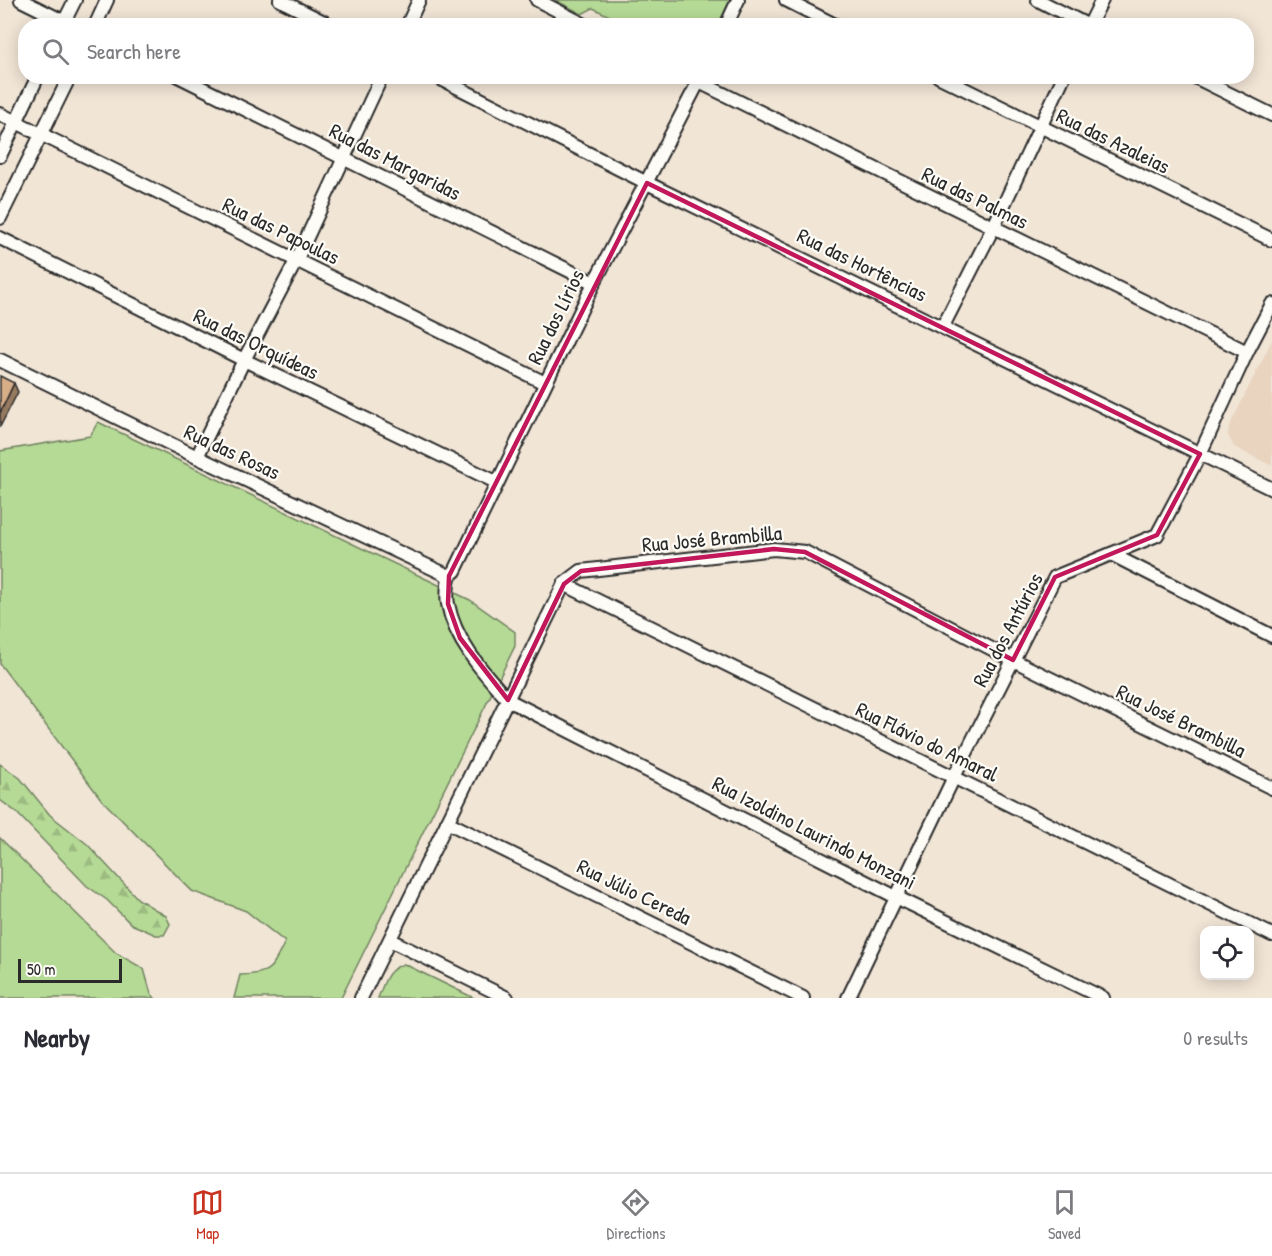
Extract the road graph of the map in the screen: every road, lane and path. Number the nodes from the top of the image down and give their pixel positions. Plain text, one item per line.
1 (21, 0) edge
2 (75, 0) edge
3 (107, 0) edge
4 (280, 0) edge
5 (419, 0) edge
6 (537, 0) edge
7 (738, 0) edge
8 (786, 0) edge
9 (1038, 0) edge
10 (1102, 0) edge
11 (56, 18) edge
12 (69, 18) edge
13 (98, 18) edge
14 (316, 18) edge
15 (411, 18) edge
16 (572, 18) edge
17 (730, 18) edge
18 (821, 18) edge
19 (1073, 18) edge
20 (1093, 18) edge
21 (35, 84) edge
22 (66, 84) edge
23 (194, 84) edge
24 (378, 84) edge
25 (451, 84) edge
26 (693, 84) edge
27 (708, 84) edge
28 (954, 84) edge
29 (1060, 84) edge
30 (1209, 84) edge
31 (0, 114) edge
32 (1272, 115) edge
33 (17, 122) junction
34 (1039, 128) junction
35 (42, 134) junction
36 (0, 156) edge
37 (344, 158) junction
38 (647, 183) junction
39 (0, 218) edge
40 (993, 228) junction
41 (0, 238) edge
42 (1272, 240) edge
43 (296, 261) junction
44 (594, 284) junction
45 (1272, 304) edge
46 (943, 326) junction
47 (1247, 352) junction
48 (0, 360) edge
49 (244, 360) junction
50 (545, 383) junction
51 (1200, 454) junction
52 (197, 457) junction
53 (496, 482) junction
54 (1272, 489) edge
55 (1111, 554) junction
56 (449, 576) junction
57 (564, 584) junction
58 (1272, 636) edge
59 (1013, 660) junction
60 (508, 700) junction
61 (954, 777) junction
62 (1272, 788) edge
63 (447, 822) junction
64 (896, 897) junction
65 (1272, 935) edge
66 (390, 940) junction
67 (361, 998) edge
68 (507, 998) edge
69 (803, 998) edge
70 (848, 998) edge
71 (1103, 998) edge

1 - 11 street
2 - 12 street
3 - 13 street
4 - 14 street
5 - 15 street
6 - 16 street
7 - 17 street
8 - 18 street
9 - 19 street
10 - 20 street
21 - 33 street
22 - 35 street
23 - 37 street, Rua das Margaridas
24 - 37 street
25 - 38 street, Rua das Hortências
26 - 38 street, Rua dos Lírios
27 - 40 street, Rua das Palmas
28 - 34 street, Rua das Azaleias
29 - 34 street
30 - 32 street
31 - 33 street, Rua das Papoulas
33 - 35 street, Rua das Papoulas
33 - 36 street
34 - 40 street
34 - 42 street, Rua das Azaleias
35 - 39 street
35 - 43 street, Rua das Papoulas
37 - 43 street
37 - 44 street, Rua das Margaridas
38 - 44 street, Rua dos Lírios
38 - 46 street, Rua das Hortências
40 - 46 street
40 - 47 street, Rua das Palmas
41 - 49 street, Rua das Orquídeas
43 - 49 street
43 - 50 street, Rua das Papoulas
44 - 50 street, Rua dos Lírios
45 - 47 street, Rua dos Antúrios
46 - 51 street, Rua das Hortências
47 - 51 street, Rua dos Antúrios
48 - 52 street, Rua das Rosas
49 - 52 street
49 - 53 street, Rua das Orquídeas
50 - 53 street, Rua dos Lírios
51 - 54 street, Rua das Hortências
51 - 55 street, Rua dos Antúrios
52 - 56 street, Rua das Rosas
53 - 56 street, Rua dos Lírios
55 - 58 street
55 - 59 street, Rua dos Antúrios
56 - 60 street
57 - 59 street, Rua José Brambilla
57 - 60 street
57 - 61 street, Rua Flávio do Amaral
59 - 61 street, Rua dos Antúrios
59 - 62 street, Rua José Brambilla
60 - 63 street
60 - 64 street, Rua Izoldino Laurindo Monzani
61 - 64 street, Rua dos Antúrios
61 - 65 street, Rua Flávio do Amaral
63 - 66 street
63 - 69 street, Rua Júlio Cereda
64 - 70 street, Rua dos Antúrios
64 - 71 street, Rua Izoldino Laurindo Monzani
66 - 67 street
66 - 68 street

